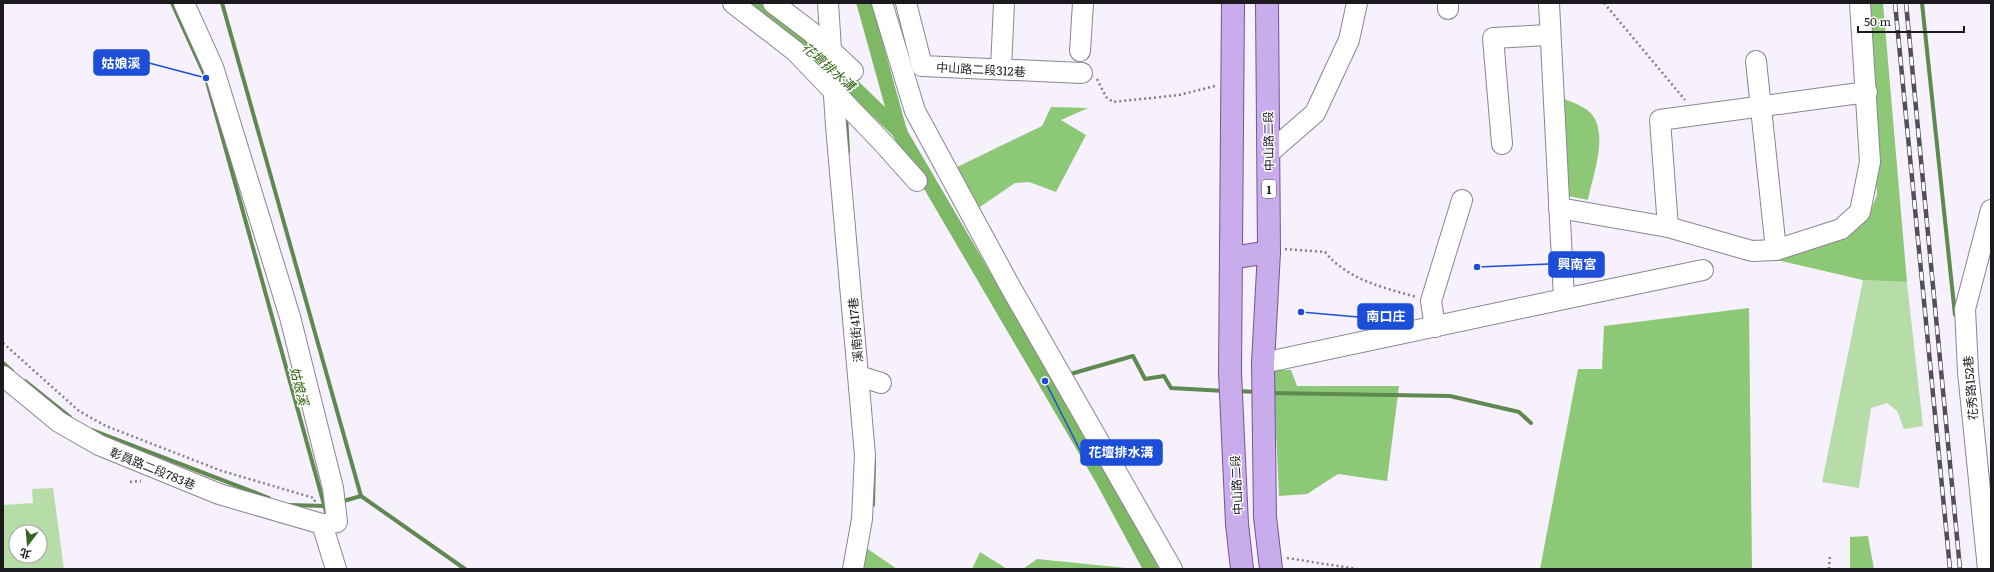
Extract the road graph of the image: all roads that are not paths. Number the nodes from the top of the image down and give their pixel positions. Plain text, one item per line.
1 (184, 3) edge
2 (733, 3) edge
3 (774, 3) edge
4 (828, 3) edge
5 (882, 3) edge
6 (906, 3) edge
7 (1004, 3) edge
8 (1083, 3) edge
9 (1233, 3) edge
10 (1267, 3) edge
11 (1357, 3) edge
12 (1549, 3) edge
13 (1860, 3) edge
14 (1549, 35) junction
15 (832, 52) junction
16 (1080, 52) dead end
17 (1756, 61) dead end
18 (1001, 69) junction
19 (853, 71) dead end
20 (1082, 73) road end
21 (834, 91) junction
22 (1867, 92) junction
23 (1761, 106) junction
24 (1502, 144) dead end
25 (1268, 153) junction
26 (917, 181) dead end
27 (1462, 200) dead end
28 (1559, 208) junction
29 (1991, 210) edge
30 (1668, 227) junction
31 (1988, 236) edge
32 (1776, 250) junction
33 (1269, 252) junction
34 (1231, 258) junction
35 (1703, 270) dead end
36 (1564, 299) junction
37 (1435, 327) junction
38 (1263, 369) junction
39 (3, 376) edge
40 (859, 376) junction
41 (881, 383) dead end
42 (329, 523) junction
43 (1270, 562) edge
44 (336, 569) edge
45 (853, 569) edge
46 (1172, 569) edge
47 (1242, 569) edge
48 (1988, 569) edge

1 - 42 street
2 - 21 street
3 - 15 street
4 - 15 street, 溪南街417巷
5 - 46 street
6 - 18 street, 中山路二段312巷
7 - 18 street
8 - 16 street
9 - 34 main road
10 - 25 main road, 中山路二段 / 1
11 - 25 street
12 - 14 street
13 - 22 street
14 - 24 street
14 - 28 street
15 - 19 street
15 - 21 street, 溪南街417巷
17 - 23 street
18 - 20 street, 中山路二段312巷
21 - 26 street
21 - 40 street, 溪南街417巷
22 - 23 street
22 - 32 street
23 - 30 street
23 - 32 street
25 - 33 main road, 中山路二段 / 1
27 - 37 street
28 - 30 street
28 - 36 street
29 - 31 street, 花秀路152巷
30 - 32 street
31 - 48 street, 花秀路152巷
33 - 34 main road
33 - 38 main road, 中山路二段 / 1
34 - 47 main road, 中山路二段
35 - 36 street
36 - 37 street
37 - 38 street
38 - 43 main road, 1
39 - 42 street, 彰員路二段783巷
40 - 41 street
40 - 45 street, 溪南街417巷
42 - 44 street

